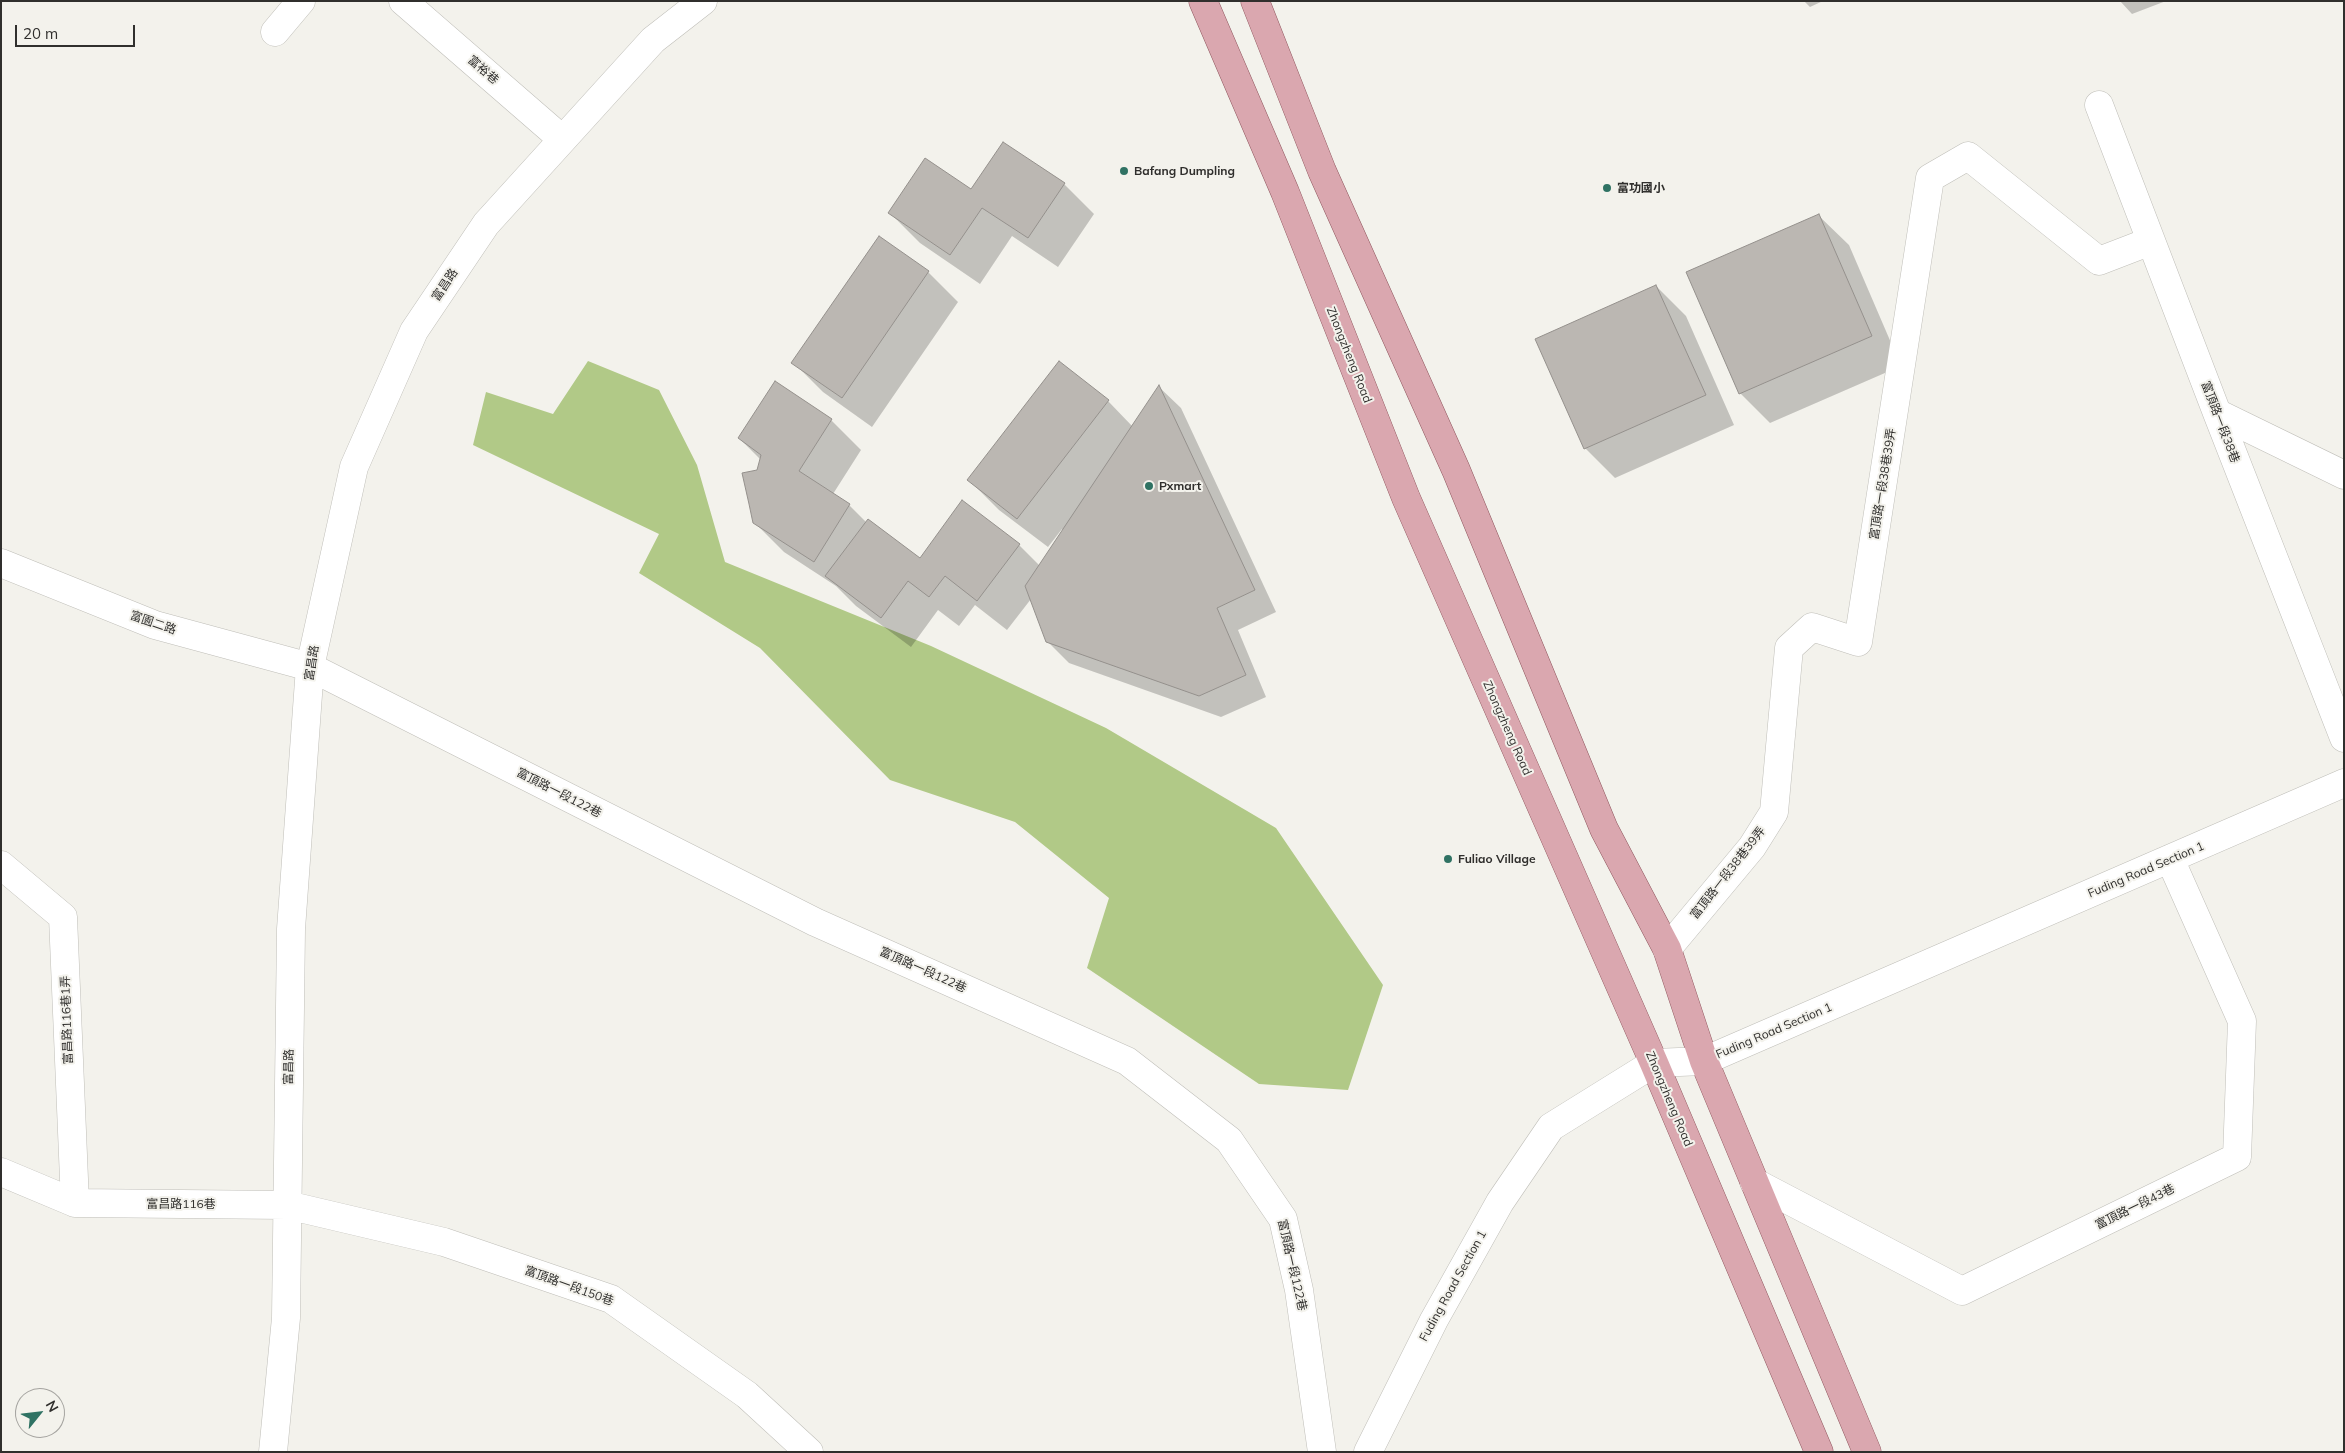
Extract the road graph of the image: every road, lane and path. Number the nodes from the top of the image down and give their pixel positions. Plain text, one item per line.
1 (301, 1) edge
2 (403, 1) edge
3 (703, 1) edge
4 (1203, 1) edge
5 (1255, 1) edge
6 (274, 32) dead end
7 (2099, 105) dead end
8 (562, 139) junction
9 (2151, 241) junction
10 (2217, 414) junction
11 (2344, 475) edge
12 (1, 563) edge
13 (310, 667) junction
14 (2344, 738) edge
15 (2344, 783) edge
16 (2170, 859) junction
17 (1, 865) edge
18 (1667, 949) junction
19 (1704, 1061) junction
20 (1654, 1063) junction
21 (1, 1172) edge
22 (1754, 1182) junction
23 (75, 1203) junction
24 (287, 1205) junction
25 (274, 1452) edge
26 (809, 1452) edge
27 (1322, 1452) edge
28 (1368, 1452) edge
29 (1819, 1452) edge
30 (1867, 1452) edge

1 - 6 street
2 - 8 street, 富裕巷
3 - 8 street, 富昌路
4 - 20 main road, Zhongzheng Road
5 - 18 main road
7 - 9 street, 富頂路一段38巷
8 - 13 street, 富昌路
9 - 10 street, 富頂路一段38巷
9 - 18 street, 富頂路一段38巷39弄
10 - 11 street
10 - 14 street, 富頂路一段38巷
12 - 13 street, 富園二路
13 - 24 street, 富昌路
13 - 27 street, 富頂路一段122巷
15 - 16 street, Fuding Road Section 1
16 - 19 street, Fuding Road Section 1
16 - 22 street, 富頂路一段43巷
17 - 23 street, 富昌路116巷1弄
18 - 19 main road
19 - 20 street, Fuding Road Section 1
19 - 22 main road
20 - 28 street, Fuding Road Section 1
20 - 29 main road, Zhongzheng Road
21 - 23 street
22 - 30 main road
23 - 24 street, 富昌路116巷
24 - 25 street, 富昌路
24 - 26 street, 富頂路一段150巷

